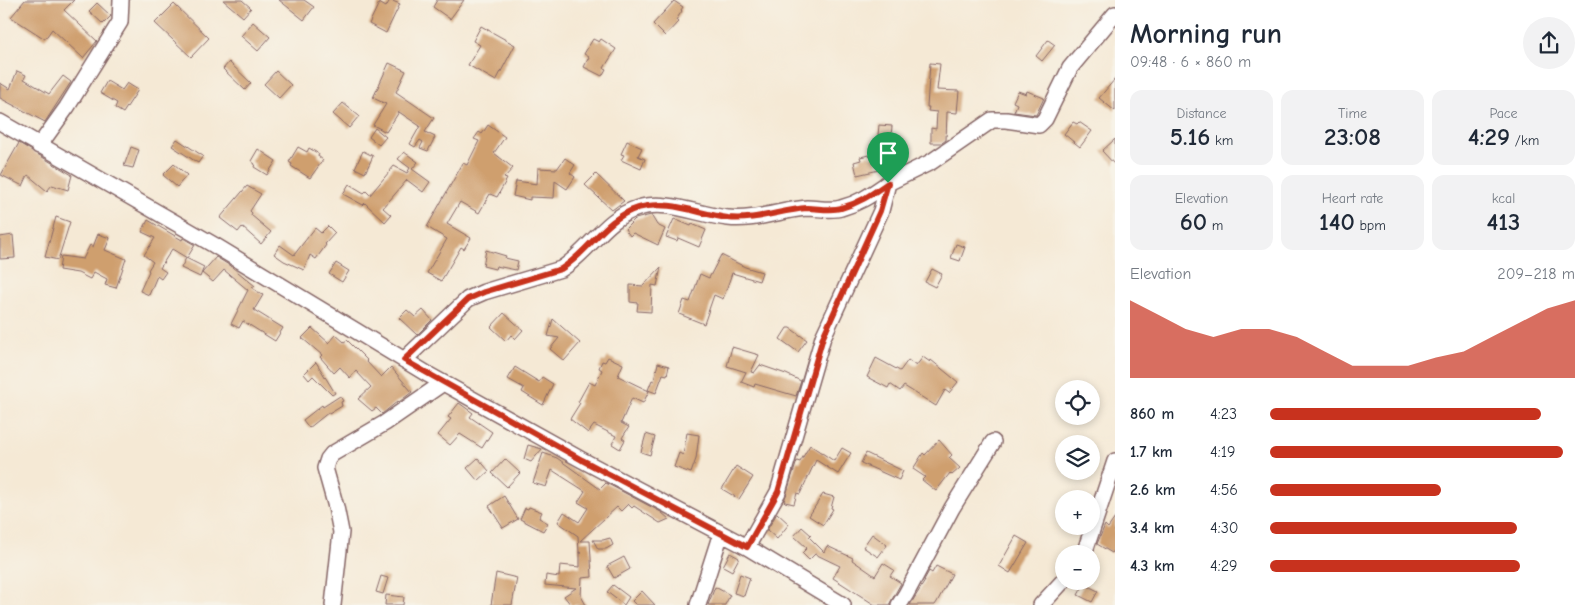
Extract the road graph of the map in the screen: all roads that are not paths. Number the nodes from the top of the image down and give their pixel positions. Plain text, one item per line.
1 (121, 0) edge
2 (1115, 14) edge
3 (0, 122) edge
4 (40, 146) junction
5 (888, 183) junction
6 (404, 360) junction
7 (444, 382) junction
8 (993, 442) dead end
9 (1115, 461) edge
10 (720, 533) junction
11 (1087, 545) edge
12 (747, 547) junction
13 (1055, 590) edge
14 (333, 605) edge
15 (698, 605) edge
16 (844, 605) edge
17 (899, 605) edge
18 (1042, 605) edge

1 - 4 street
2 - 5 street
3 - 4 street
4 - 6 street
5 - 6 street
5 - 12 street
6 - 7 street
7 - 10 street
7 - 14 street
8 - 17 street
9 - 11 street
10 - 12 street
10 - 15 street
12 - 16 street
13 - 18 street

